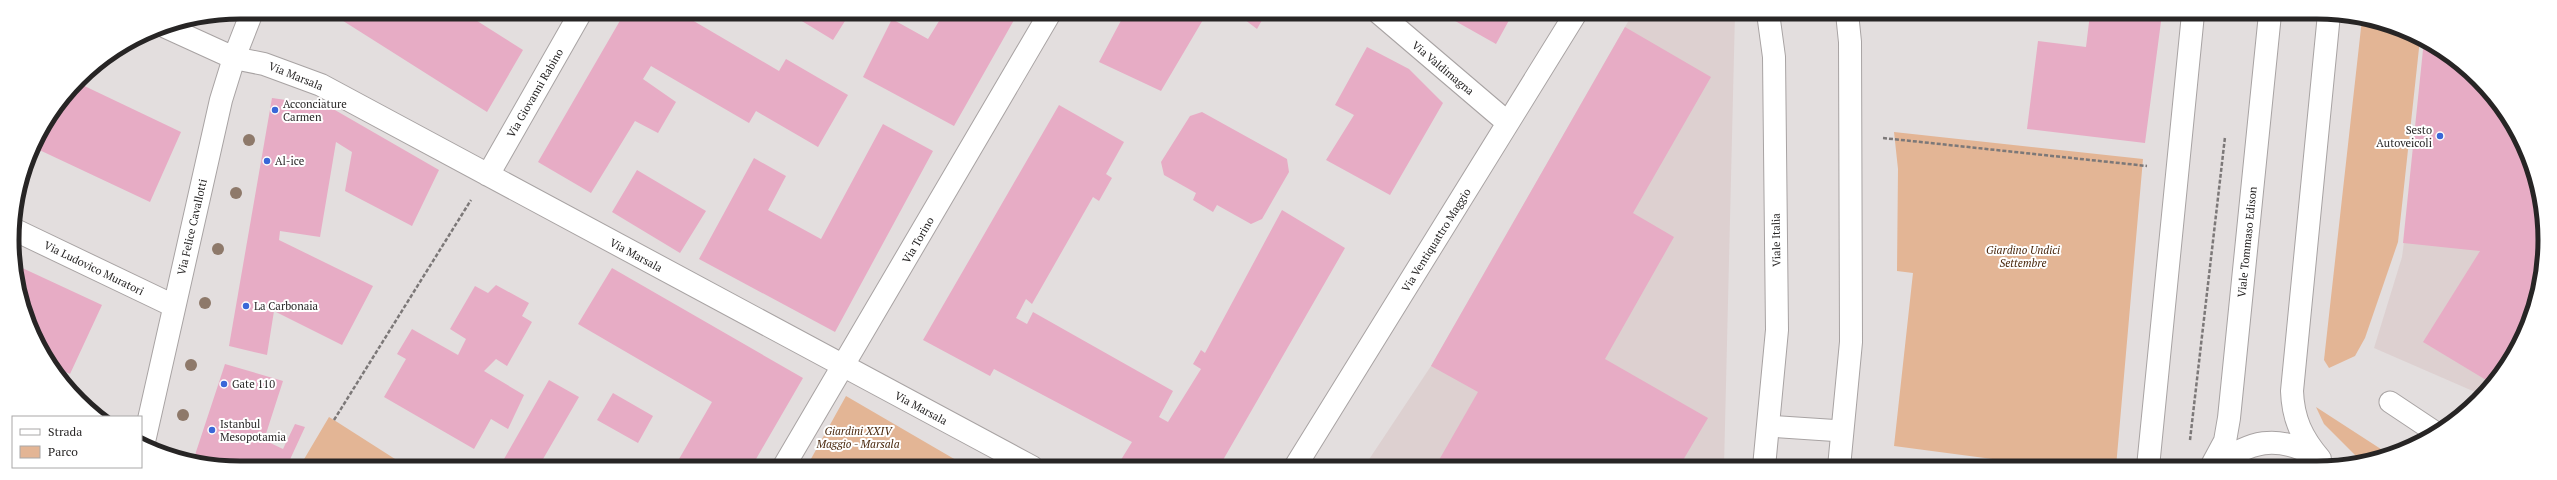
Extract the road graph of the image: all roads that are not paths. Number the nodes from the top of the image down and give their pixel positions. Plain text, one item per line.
1 (249, 19) edge
2 (578, 19) edge
3 (1047, 19) edge
4 (1386, 19) edge
5 (1572, 19) edge
6 (1769, 19) edge
7 (1847, 19) edge
8 (2193, 19) edge
9 (2269, 19) edge
10 (2329, 19) edge
11 (173, 30) edge
12 (234, 58) junction
13 (1508, 123) junction
14 (488, 174) junction
15 (19, 232) edge
16 (174, 306) junction
17 (844, 368) junction
18 (2390, 402) dead end
19 (1768, 426) junction
20 (2431, 429) edge
21 (1842, 431) junction
22 (145, 439) edge
23 (787, 461) edge
24 (1021, 461) edge
25 (1299, 461) edge
26 (1765, 461) edge
27 (1840, 461) edge
28 (2149, 461) edge
29 (2215, 461) edge
30 (2221, 461) edge
31 (2321, 461) edge
32 (2323, 461) edge

1 - 12 street, Via Felice Cavallotti
2 - 14 street, Via Giovanni Rabino
3 - 17 street, Via Torino
4 - 13 street, Via Valdimagna
5 - 13 street, Via Ventiquattro Maggio
6 - 19 street, Viale Italia
7 - 21 street
8 - 28 street
9 - 29 street, Viale Tommaso Edison
10 - 32 street, Viale Tommaso Edison
11 - 12 street, Via Marsala
12 - 14 street, Via Marsala
12 - 16 street, Via Felice Cavallotti
13 - 25 street, Via Ventiquattro Maggio
14 - 17 street, Via Marsala
15 - 16 street, Via Ludovico Muratori
16 - 22 street, Via Felice Cavallotti
17 - 23 street, Via Torino
17 - 24 street, Via Marsala
18 - 20 lane
19 - 21 lane
19 - 26 street, Viale Italia
21 - 27 street
30 - 31 street, Viale Tommaso Edison

